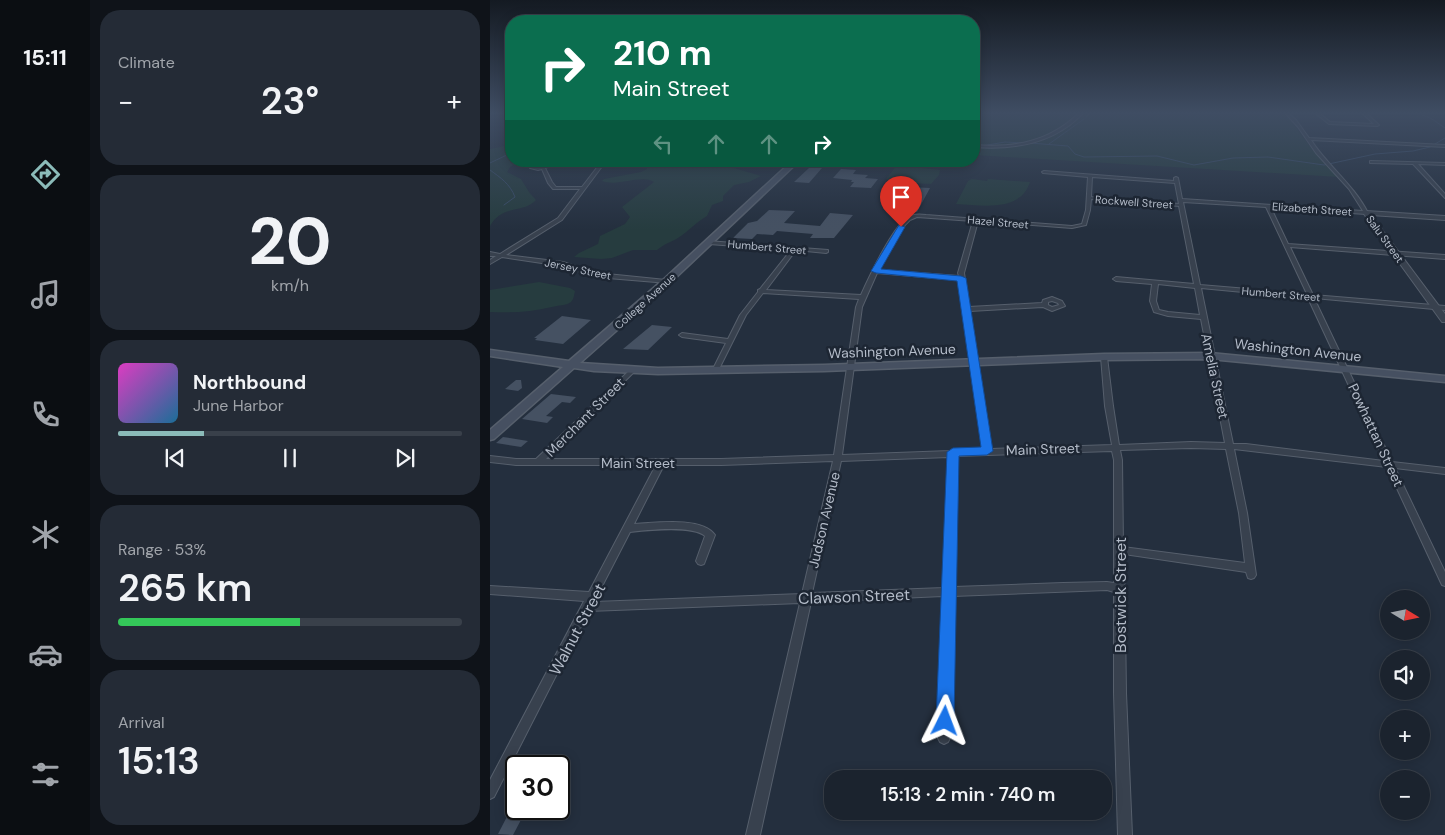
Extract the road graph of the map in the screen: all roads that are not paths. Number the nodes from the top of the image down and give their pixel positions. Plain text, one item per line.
1 (1319, 152) edge
2 (1371, 162) dead end
3 (1415, 164) junction
4 (1445, 164) edge
5 (600, 167) edge
6 (790, 167) edge
7 (543, 168) dead end
8 (1044, 172) dead end
9 (1090, 175) junction
10 (1434, 186) junction
11 (1445, 186) edge
12 (584, 188) junction
13 (1445, 197) edge
14 (1089, 198) junction
15 (1180, 202) junction
16 (1268, 206) junction
17 (1366, 213) junction
18 (914, 217) joint
19 (1445, 218) edge
20 (976, 220) junction
21 (709, 242) junction
22 (1286, 244) junction
23 (794, 249) junction
24 (826, 251) dead end
25 (1395, 253) junction
26 (490, 254) edge
27 (501, 256) junction
28 (1445, 257) edge
29 (490, 262) edge
30 (876, 271) junction
31 (961, 278) junction
32 (1116, 279) dead end
33 (666, 282) junction
34 (1155, 282) junction
35 (1196, 286) junction
36 (760, 291) junction
37 (862, 297) junction
38 (1310, 297) junction
39 (1044, 305) dead end
40 (1436, 308) junction
41 (1445, 308) edge
42 (966, 309) junction
43 (1202, 317) junction
44 (1445, 320) edge
45 (682, 335) dead end
46 (729, 341) junction
47 (490, 353) edge
48 (1104, 356) junction
49 (1210, 356) junction
50 (975, 362) junction
51 (572, 365) junction
52 (851, 367) junction
53 (1344, 369) junction
54 (632, 371) junction
55 (715, 371) junction
56 (1445, 379) edge
57 (490, 436) edge
58 (1116, 446) junction
59 (1230, 446) junction
60 (987, 451) junction
61 (953, 452) junction
62 (838, 458) junction
63 (490, 459) edge
64 (538, 462) junction
65 (661, 463) junction
66 (1391, 465) junction
67 (1445, 472) edge
68 (629, 528) junction
69 (1120, 550) junction
70 (701, 561) dead end
71 (1445, 582) edge
72 (1120, 589) junction
73 (490, 590) edge
74 (949, 592) junction
75 (593, 597) junction
76 (806, 598) junction
77 (588, 607) junction
78 (944, 738) dead end
79 (490, 793) edge
80 (753, 835) edge
81 (1124, 835) edge

1 - 17 street, Salu Street
2 - 3 street
3 - 4 street
3 - 10 street
5 - 12 street
6 - 21 main road, College Avenue
7 - 12 street
8 - 9 street
9 - 14 street
9 - 15 street, Amelia Street
10 - 11 street
10 - 13 street
12 - 27 street
14 - 15 street, Rockwell Street
14 - 20 street, Hazel Street
15 - 16 street, Elizabeth Street
15 - 35 street, Amelia Street
16 - 17 street, Elizabeth Street
16 - 22 street, Powhattan Street
17 - 19 street, Elizabeth Street
17 - 25 street, Salu Street
18 - 20 street, Hazel Street
18 - 30 street, Judson Avenue
20 - 31 street
21 - 23 street, Humbert Street
21 - 33 main road, College Avenue
22 - 25 street
22 - 38 street, Powhattan Street
23 - 24 street, Humbert Street
23 - 36 street
25 - 28 street
25 - 40 street, Salu Street
26 - 27 street, Jersey Street
27 - 29 street
27 - 33 street, Jersey Street
30 - 31 street
30 - 37 street, Judson Avenue
31 - 42 street
32 - 34 street, Humbert Street
33 - 51 main road, College Avenue
34 - 35 street, Humbert Street
34 - 43 street
35 - 38 street, Humbert Street
35 - 43 street, Amelia Street
36 - 37 street
36 - 46 street
37 - 52 street, Judson Avenue
38 - 40 street, Humbert Street
38 - 53 street, Powhattan Street
39 - 42 street
40 - 41 street, Humbert Street
40 - 44 street, Salu Street
42 - 50 street
43 - 49 street, Amelia Street
45 - 46 street
46 - 55 street
47 - 51 main road, Washington Avenue
48 - 49 main road, Washington Avenue
48 - 50 main road, Washington Avenue
48 - 58 street, Bostwick Street
49 - 53 main road, Washington Avenue
49 - 59 street, Amelia Street
50 - 52 main road, Washington Avenue
50 - 60 street
51 - 54 main road, Washington Avenue
51 - 57 main road, College Avenue
52 - 55 main road, Washington Avenue
52 - 62 street, Judson Avenue
53 - 56 main road, Washington Avenue
53 - 66 street, Powhattan Street
54 - 55 main road, Washington Avenue
54 - 64 street, Merchant Street
58 - 59 street, Main Street
58 - 60 street, Main Street
58 - 69 street, Bostwick Street
59 - 66 street, Main Street
59 - 69 street, Amelia Street
60 - 61 street, Main Street
61 - 62 street, Main Street
61 - 74 street
62 - 65 street, Main Street
62 - 76 street, Judson Avenue
63 - 64 street, Main Street
64 - 65 street, Main Street
65 - 68 street, Walnut Street
66 - 67 street, Main Street
66 - 71 street, Powhattan Street
68 - 70 street
68 - 75 street, Walnut Street
69 - 72 street, Bostwick Street
72 - 74 street, Clawson Street
72 - 81 street, Bostwick Street
73 - 75 street
74 - 76 street, Clawson Street
74 - 78 street
75 - 77 street, Walnut Street
76 - 77 street, Clawson Street
76 - 80 street, Judson Avenue
77 - 79 street, Walnut Street

